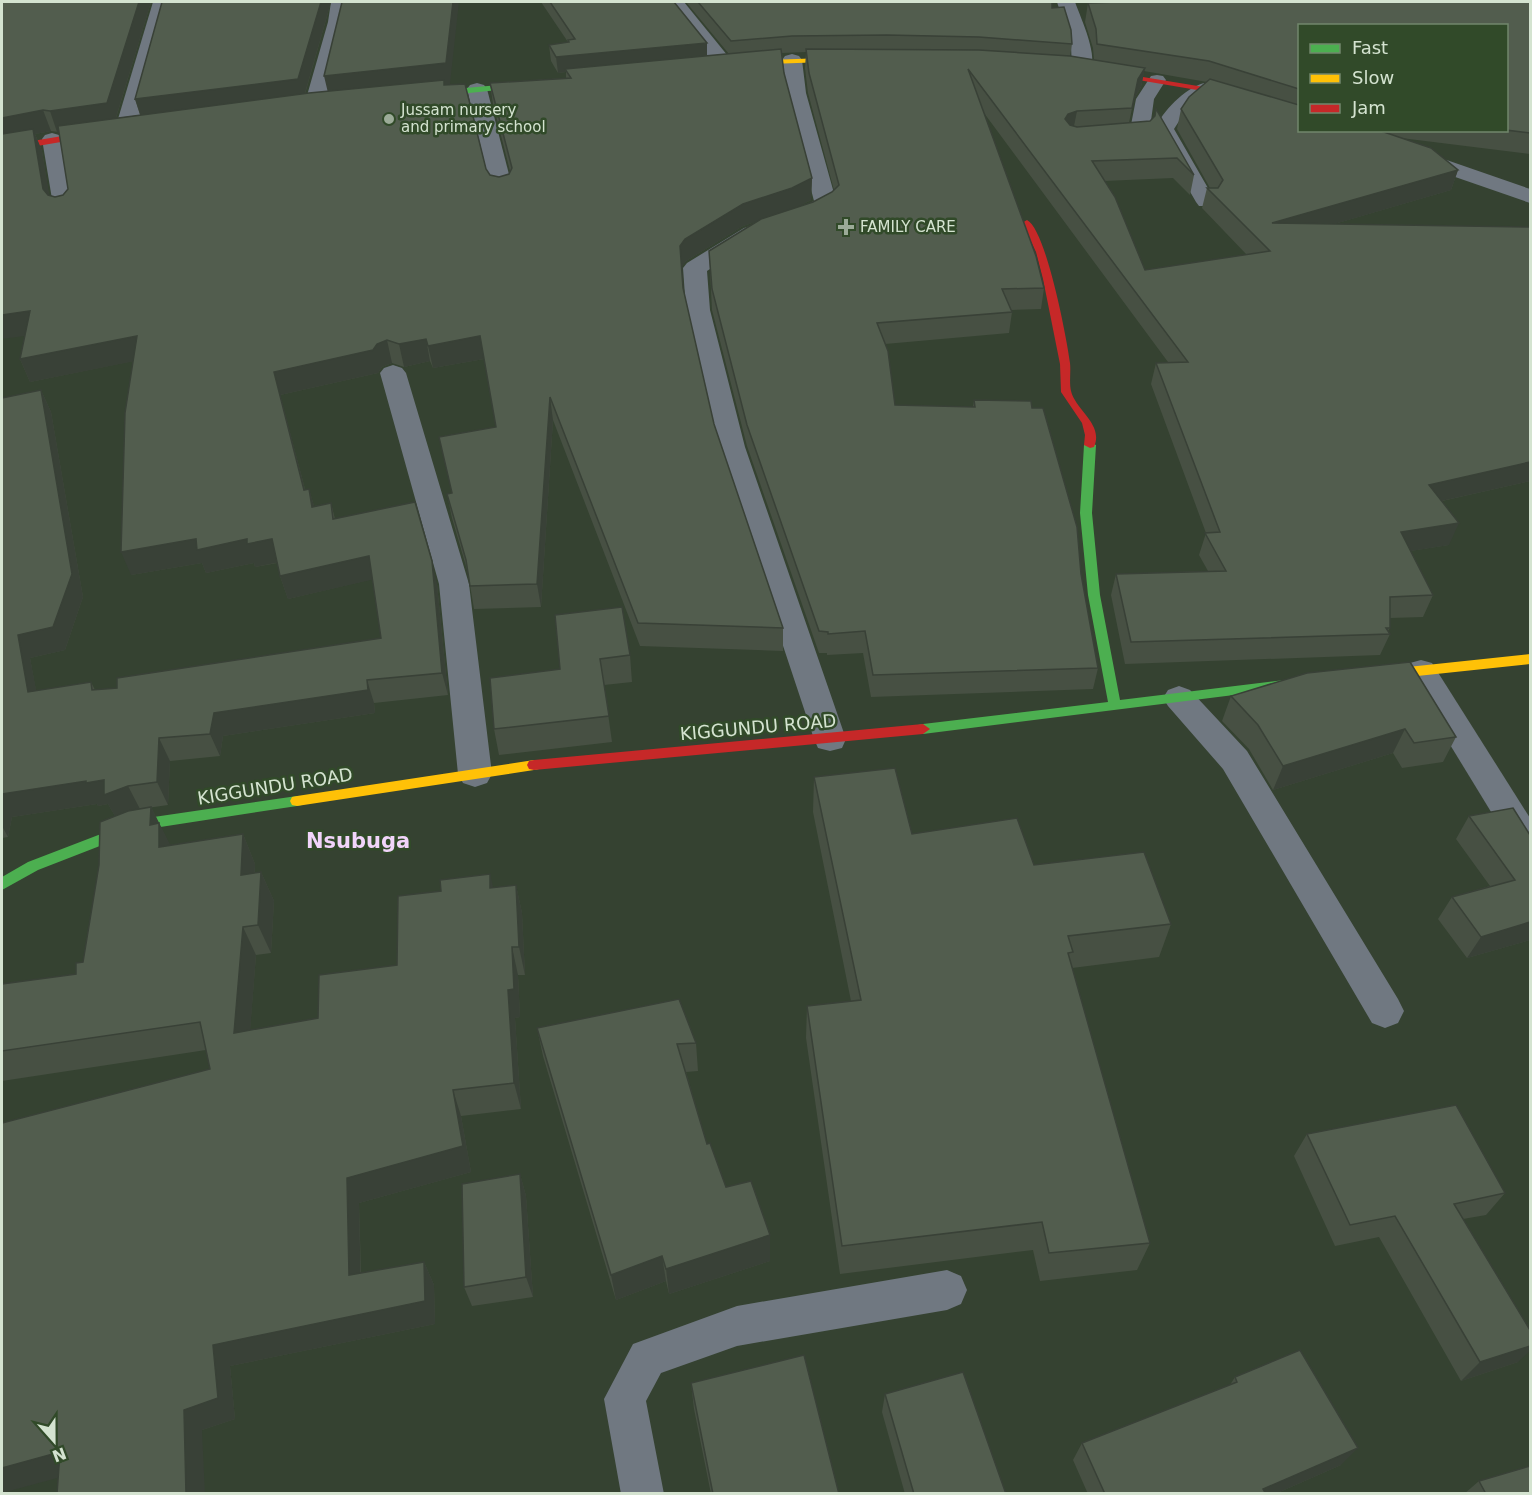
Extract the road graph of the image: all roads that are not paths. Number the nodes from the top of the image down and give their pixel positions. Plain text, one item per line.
1 (162, 2) edge
2 (340, 2) edge
3 (675, 2) edge
4 (1066, 2) edge
5 (862, 59) edge
6 (792, 60) junction
7 (719, 65) joint
8 (1074, 68) joint
9 (1157, 80) junction
10 (548, 82) edge
11 (477, 89) junction
12 (1204, 89) junction
13 (408, 96) edge
14 (314, 106) edge
15 (1298, 118) edge
16 (132, 128) joint
17 (1344, 132) edge
18 (1096, 137) edge
19 (52, 139) junction
20 (2, 149) edge
21 (502, 190) edge
22 (1530, 196) edge
23 (1206, 202) dead end
24 (64, 211) edge
25 (1027, 223) edge
26 (393, 373) dead end
27 (1530, 659) edge
28 (1421, 671) junction
29 (1353, 678) edge
30 (1319, 681) edge
31 (1179, 698) junction
32 (1115, 706) junction
33 (830, 739) junction
34 (475, 774) junction
35 (1530, 846) edge
36 (2, 884) edge
37 (1385, 1011) dead end
38 (947, 1290) dead end
39 (643, 1494) edge

1 - 16 street
2 - 14 street
3 - 7 street
4 - 8 street
5 - 6 street
6 - 7 street
6 - 33 street
8 - 9 street
9 - 12 street
9 - 18 lane
10 - 11 street
11 - 13 street
11 - 21 street
12 - 15 street
12 - 23 lane
16 - 19 street
17 - 22 street
19 - 20 street
19 - 24 lane
25 - 32 street
26 - 34 street
27 - 28 street
28 - 29 street
28 - 35 street
30 - 31 street, KIGGUNDU ROAD
31 - 32 street, KIGGUNDU ROAD
31 - 37 street
32 - 33 street, KIGGUNDU ROAD
33 - 34 street, KIGGUNDU ROAD
34 - 36 street, KIGGUNDU ROAD
38 - 39 lane

